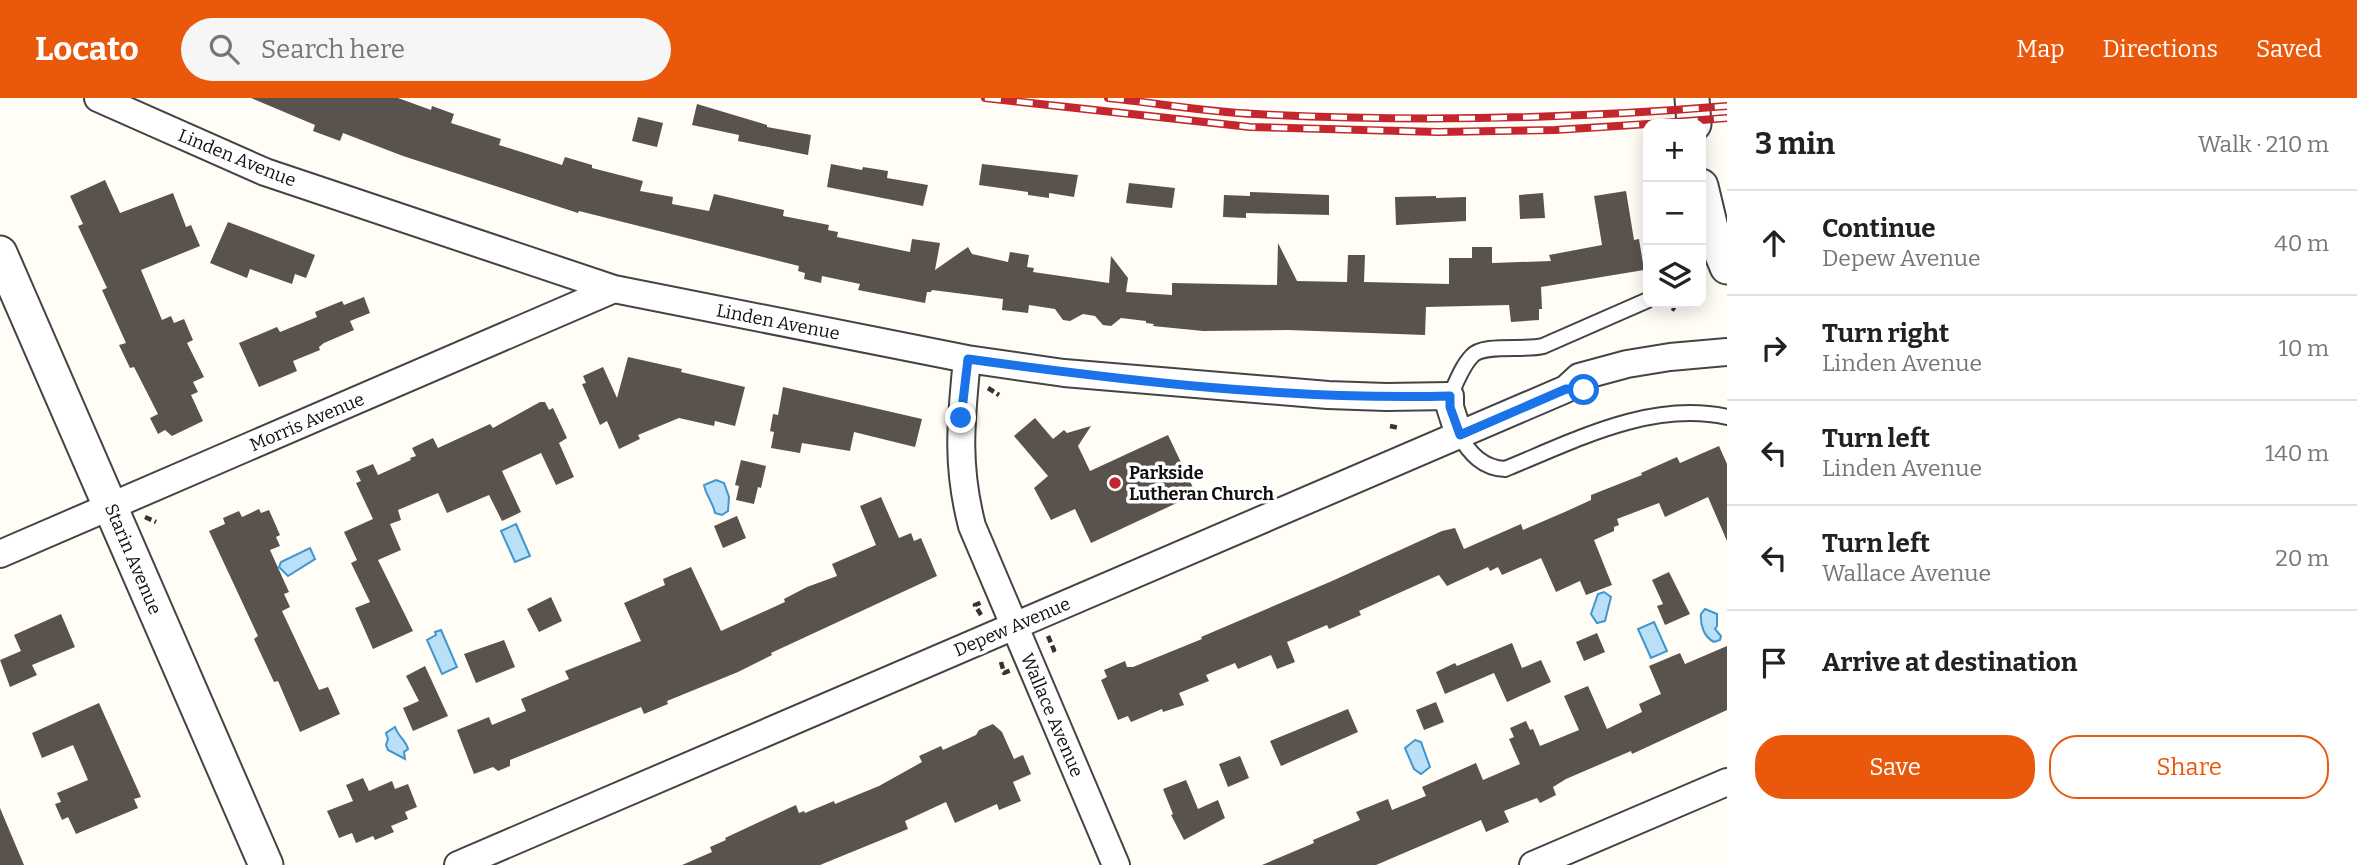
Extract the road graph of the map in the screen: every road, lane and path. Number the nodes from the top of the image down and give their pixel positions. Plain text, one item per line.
1 (98, 98) edge
2 (1692, 98) edge
3 (1694, 119) edge
4 (1706, 207) edge
5 (0, 253) edge
6 (1727, 267) edge
7 (614, 289) junction
8 (1643, 302) edge
9 (1727, 352) edge
10 (968, 359) junction
11 (1727, 369) edge
12 (988, 388) dead end
13 (1566, 389) junction
14 (999, 395) dead end
15 (1450, 396) junction
16 (1727, 417) edge
17 (1390, 426) dead end
18 (1399, 428) dead end
19 (1460, 435) junction
20 (110, 507) junction
21 (145, 517) dead end
22 (156, 522) dead end
23 (0, 554) edge
24 (975, 605) dead end
25 (983, 617) dead end
26 (1014, 626) junction
27 (1048, 636) dead end
28 (1054, 650) dead end
29 (1000, 656) dead end
30 (1004, 673) dead end
31 (1727, 782) edge
32 (266, 865) edge
33 (458, 865) edge
34 (1116, 865) edge
35 (1533, 865) edge

1 - 7 street, Linden Avenue
2 - 3 street
4 - 6 street
5 - 20 street, Starin Avenue
7 - 10 street, Linden Avenue
7 - 20 street, Morris Avenue
8 - 15 lane
9 - 13 street, Depew Avenue
10 - 15 street, Linden Avenue
10 - 26 street, Wallace Avenue
11 - 13 street, Depew Avenue
12 - 14 path
13 - 19 street, Depew Avenue
15 - 19 street
16 - 19 lane
17 - 18 path
19 - 26 street, Depew Avenue
20 - 23 street, Morris Avenue
20 - 32 street, Starin Avenue
21 - 22 path
24 - 25 path
26 - 33 street, Depew Avenue
26 - 34 street, Wallace Avenue
27 - 28 path
29 - 30 path
31 - 35 street

